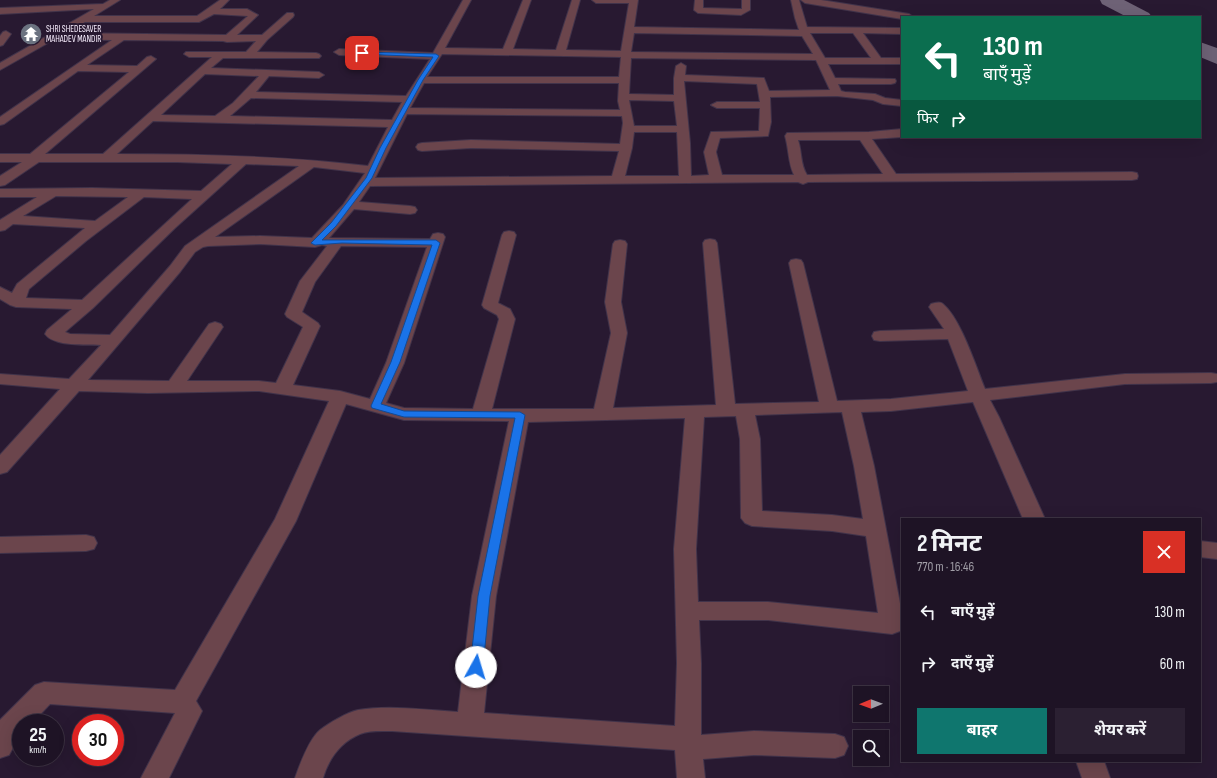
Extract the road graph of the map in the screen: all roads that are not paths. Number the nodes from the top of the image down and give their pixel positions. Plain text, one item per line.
1 (24, 0) edge
2 (89, 0) edge
3 (116, 0) edge
4 (225, 0) edge
5 (467, 0) edge
6 (527, 0) edge
7 (576, 0) edge
8 (596, 0) edge
9 (699, 0) edge
10 (746, 0) edge
11 (795, 0) edge
12 (805, 0) edge
13 (634, 1) edge
14 (0, 4) edge
15 (11, 4) junction
16 (103, 7) junction
17 (0, 11) edge
18 (212, 11) junction
19 (0, 16) edge
20 (82, 16) junction
21 (290, 16) dead end
22 (903, 16) edge
23 (629, 30) junction
24 (805, 31) junction
25 (856, 31) junction
26 (901, 31) edge
27 (6, 34) dead end
28 (52, 36) junction
29 (122, 37) junction
30 (264, 38) junction
31 (227, 39) junction
32 (383, 41) dead end
33 (0, 43) edge
34 (339, 52) dead end
35 (507, 52) junction
36 (560, 53) junction
37 (189, 54) dead end
38 (374, 54) junction
39 (438, 54) junction
40 (626, 54) junction
41 (220, 55) junction
42 (249, 55) junction
43 (316, 56) dead end
44 (678, 56) junction
45 (91, 58) junction
46 (106, 58) dead end
47 (820, 59) junction
48 (901, 60) edge
49 (878, 61) junction
50 (0, 67) edge
51 (76, 68) junction
52 (203, 71) junction
53 (264, 73) junction
54 (319, 75) dead end
55 (679, 78) junction
56 (420, 80) junction
57 (625, 80) junction
58 (832, 81) junction
59 (891, 81) dead end
60 (837, 93) junction
61 (246, 95) junction
62 (623, 97) junction
63 (680, 98) junction
64 (764, 99) junction
65 (901, 103) edge
66 (717, 104) dead end
67 (407, 105) junction
68 (626, 113) junction
69 (151, 118) junction
70 (217, 119) junction
71 (0, 122) edge
72 (396, 124) junction
73 (628, 129) junction
74 (683, 130) junction
75 (764, 134) junction
76 (901, 134) edge
77 (791, 136) junction
78 (864, 136) junction
79 (422, 147) dead end
80 (626, 148) junction
81 (0, 158) edge
82 (35, 158) junction
83 (106, 158) junction
84 (244, 160) junction
85 (312, 163) junction
86 (370, 176) junction
87 (1132, 176) dead end
88 (894, 179) junction
89 (685, 180) junction
90 (717, 180) junction
91 (803, 180) junction
92 (617, 181) junction
93 (0, 182) edge
94 (54, 192) junction
95 (0, 193) edge
96 (140, 194) junction
97 (203, 195) junction
98 (350, 205) junction
99 (410, 210) dead end
100 (6, 223) edge
101 (100, 224) junction
102 (509, 235) dead end
103 (338, 241) junction
104 (315, 243) junction
105 (710, 243) dead end
106 (198, 244) junction
107 (620, 244) dead end
108 (796, 263) dead end
109 (0, 292) edge
110 (16, 302) junction
111 (87, 305) junction
112 (937, 307) dead end
113 (215, 327) dead end
114 (954, 334) junction
115 (880, 336) dead end
116 (114, 340) junction
117 (1211, 378) dead end
118 (0, 379) edge
119 (75, 385) junction
120 (174, 387) junction
121 (282, 389) junction
122 (979, 396) junction
123 (340, 397) junction
124 (376, 406) junction
125 (850, 406) junction
126 (829, 407) junction
127 (735, 409) junction
128 (694, 411) junction
129 (481, 414) junction
130 (520, 415) junction
131 (602, 415) junction
132 (1, 465) edge
133 (1034, 518) edge
134 (875, 529) junction
135 (86, 542) dead end
136 (0, 545) edge
137 (1201, 549) edge
138 (1217, 551) edge
139 (687, 611) junction
140 (182, 702) junction
141 (470, 724) junction
142 (4, 732) edge
143 (688, 743) junction
144 (835, 746) dead end
145 (1090, 762) edge
146 (155, 778) edge
147 (309, 778) edge
148 (690, 778) edge
149 (1096, 778) edge

1 - 15 street
2 - 15 street
3 - 16 street
4 - 18 street
5 - 39 street
6 - 35 street
7 - 36 street
8 - 13 street
9 - 10 street
11 - 24 street
12 - 22 street
13 - 23 street
14 - 15 street
16 - 17 street
16 - 20 street
18 - 20 street
18 - 31 street
19 - 20 street
20 - 28 street
21 - 30 street
23 - 24 street
23 - 40 street
24 - 25 street
24 - 47 street
25 - 26 street
25 - 49 street
27 - 33 street
28 - 29 street
28 - 50 street
29 - 31 street
29 - 45 street
30 - 31 street
30 - 42 street
32 - 38 street
34 - 38 street
35 - 36 street
35 - 39 street
36 - 40 street
37 - 41 street
38 - 39 street
39 - 56 street
40 - 44 street
40 - 57 street
41 - 42 street
41 - 52 street
42 - 43 street
44 - 47 street
44 - 55 street
45 - 46 street
45 - 51 street
47 - 49 street
47 - 58 street
48 - 49 street
51 - 71 street
51 - 82 street
52 - 53 street
52 - 69 street
53 - 54 street
53 - 61 street
55 - 63 street
55 - 64 street
56 - 57 street
56 - 67 street
57 - 62 street
58 - 59 street
58 - 60 street
60 - 64 street
60 - 65 street
61 - 67 street
61 - 70 street
62 - 63 street
62 - 68 street
63 - 74 street
64 - 66 street
64 - 75 street
67 - 68 street
67 - 72 street
68 - 73 street
69 - 70 street
69 - 83 street
70 - 72 street
72 - 86 street
73 - 74 street
73 - 80 street
74 - 89 street
75 - 77 street
75 - 90 street
76 - 78 street
77 - 78 street
77 - 91 street
78 - 88 street
79 - 80 street
80 - 92 street
81 - 82 street
82 - 83 street
82 - 93 street
83 - 84 street
84 - 85 street
84 - 97 street
85 - 86 street
85 - 106 street
86 - 92 street
86 - 98 street
87 - 88 street
88 - 91 street
89 - 90 street
89 - 92 street
90 - 91 street
94 - 95 street
94 - 96 street
94 - 100 street
96 - 97 street
96 - 101 street
97 - 111 street
98 - 99 street
98 - 104 street
100 - 101 street
101 - 110 street
102 - 129 street
103 - 104 street
103 - 121 street
103 - 124 street
104 - 106 street
105 - 127 street
106 - 116 street
107 - 131 street
108 - 126 street
109 - 110 street
110 - 111 street
111 - 116 street
112 - 114 street
113 - 120 street
114 - 115 street
114 - 122 street
116 - 119 street
117 - 122 street
118 - 119 street
119 - 120 street
119 - 132 street
120 - 121 street
121 - 123 street
122 - 125 street
122 - 133 street
123 - 124 street
123 - 140 street
124 - 129 street
125 - 126 street
125 - 134 street
126 - 127 street
127 - 128 street
127 - 134 street
128 - 131 street
128 - 139 street
129 - 130 street
130 - 131 street
130 - 141 street
134 - 139 street
135 - 136 street
137 - 138 street
139 - 143 street
140 - 142 street
140 - 146 street
141 - 143 street
141 - 147 street
143 - 144 street
143 - 148 street
145 - 149 street

